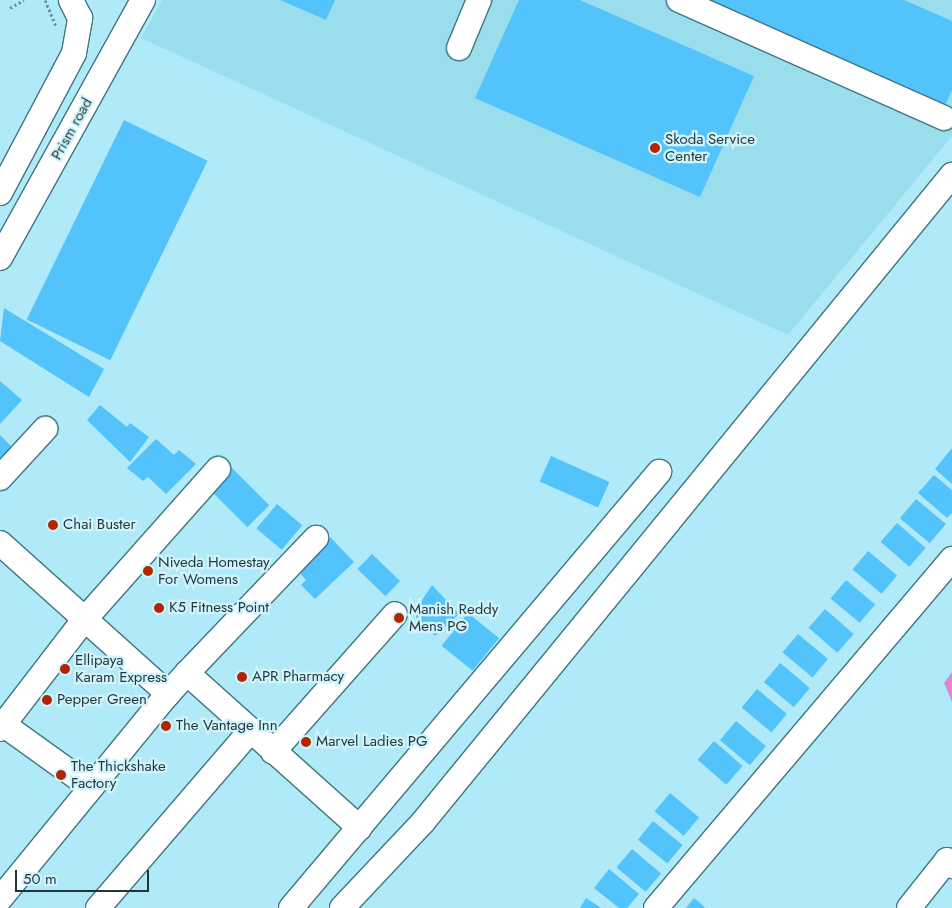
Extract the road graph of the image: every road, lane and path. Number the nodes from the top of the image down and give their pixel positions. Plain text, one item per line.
1 (24, 0) edge
2 (71, 0) edge
3 (479, 0) edge
4 (678, 0) edge
5 (135, 4) edge
6 (10, 8) dead end
7 (460, 48) dead end
8 (944, 118) dead end
9 (952, 175) edge
10 (0, 193) edge
11 (0, 258) edge
12 (44, 429) dead end
13 (218, 469) dead end
14 (659, 472) dead end
15 (0, 478) edge
16 (316, 538) dead end
17 (0, 542) edge
18 (952, 559) edge
19 (395, 614) dead end
20 (84, 620) junction
21 (188, 673) junction
22 (168, 694) junction
23 (1, 725) edge
24 (251, 730) junction
25 (273, 752) junction
26 (89, 786) junction
27 (360, 828) junction
28 (952, 866) edge
29 (0, 899) edge
30 (98, 908) edge
31 (291, 908) edge
32 (342, 908) edge
33 (656, 908) edge
34 (909, 908) edge

1 - 6 path
2 - 10 street
3 - 7 street
4 - 8 street
5 - 11 street, Prism road
9 - 32 street
12 - 15 street
13 - 20 street
14 - 27 street
16 - 21 street
17 - 20 street
18 - 33 street
19 - 25 street
20 - 22 street
20 - 23 street
21 - 22 street
21 - 24 street
22 - 26 street
23 - 26 street
24 - 25 street
24 - 30 street
25 - 27 street
26 - 29 street
27 - 31 street
28 - 34 street

